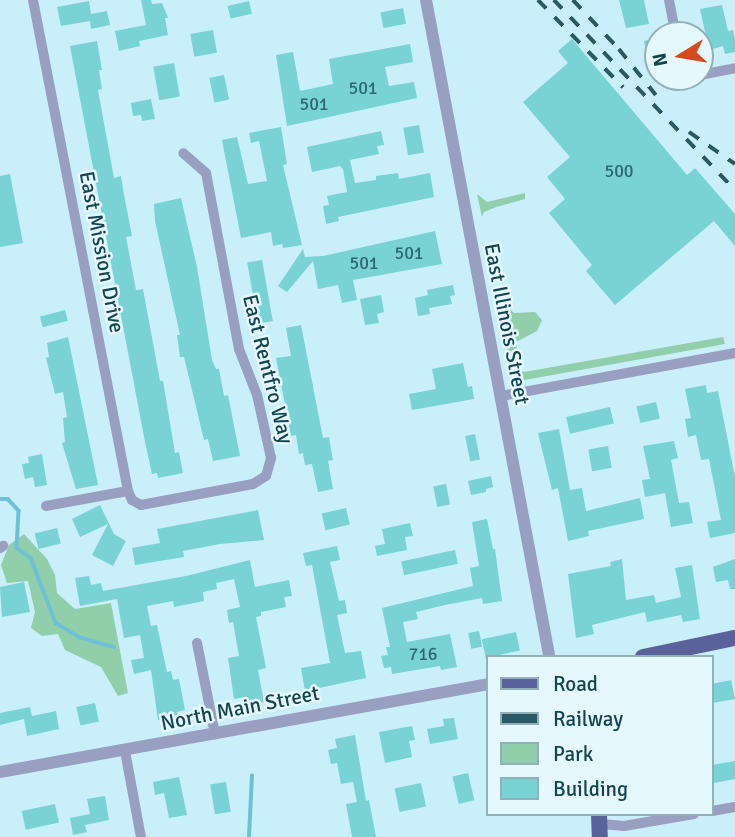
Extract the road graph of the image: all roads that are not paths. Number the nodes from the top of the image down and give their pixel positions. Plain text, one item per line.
1 (33, 0) edge
2 (426, 0) edge
3 (669, 0) edge
4 (673, 21) edge
5 (735, 68) edge
6 (714, 72) edge
7 (183, 153) dead end
8 (735, 354) edge
9 (500, 396) junction
10 (128, 491) junction
11 (46, 506) dead end
12 (735, 638) edge
13 (197, 643) dead end
14 (549, 655) edge
15 (653, 655) edge
16 (486, 684) edge
17 (215, 734) junction
18 (125, 751) junction
19 (0, 772) edge
20 (735, 807) edge
21 (714, 811) edge
22 (681, 816) edge
23 (600, 825) edge
24 (141, 837) edge

1 - 10 street, East Mission Drive
2 - 9 street, East Illinois Street
3 - 4 street
5 - 6 street
7 - 10 street, East Rentfro Way
8 - 9 street
9 - 14 street, East Illinois Street
10 - 11 street
12 - 15 main road
13 - 17 street
16 - 17 street, North Main Street
17 - 18 street, North Main Street
18 - 19 street, North Main Street
18 - 24 street
20 - 21 street
22 - 23 street

